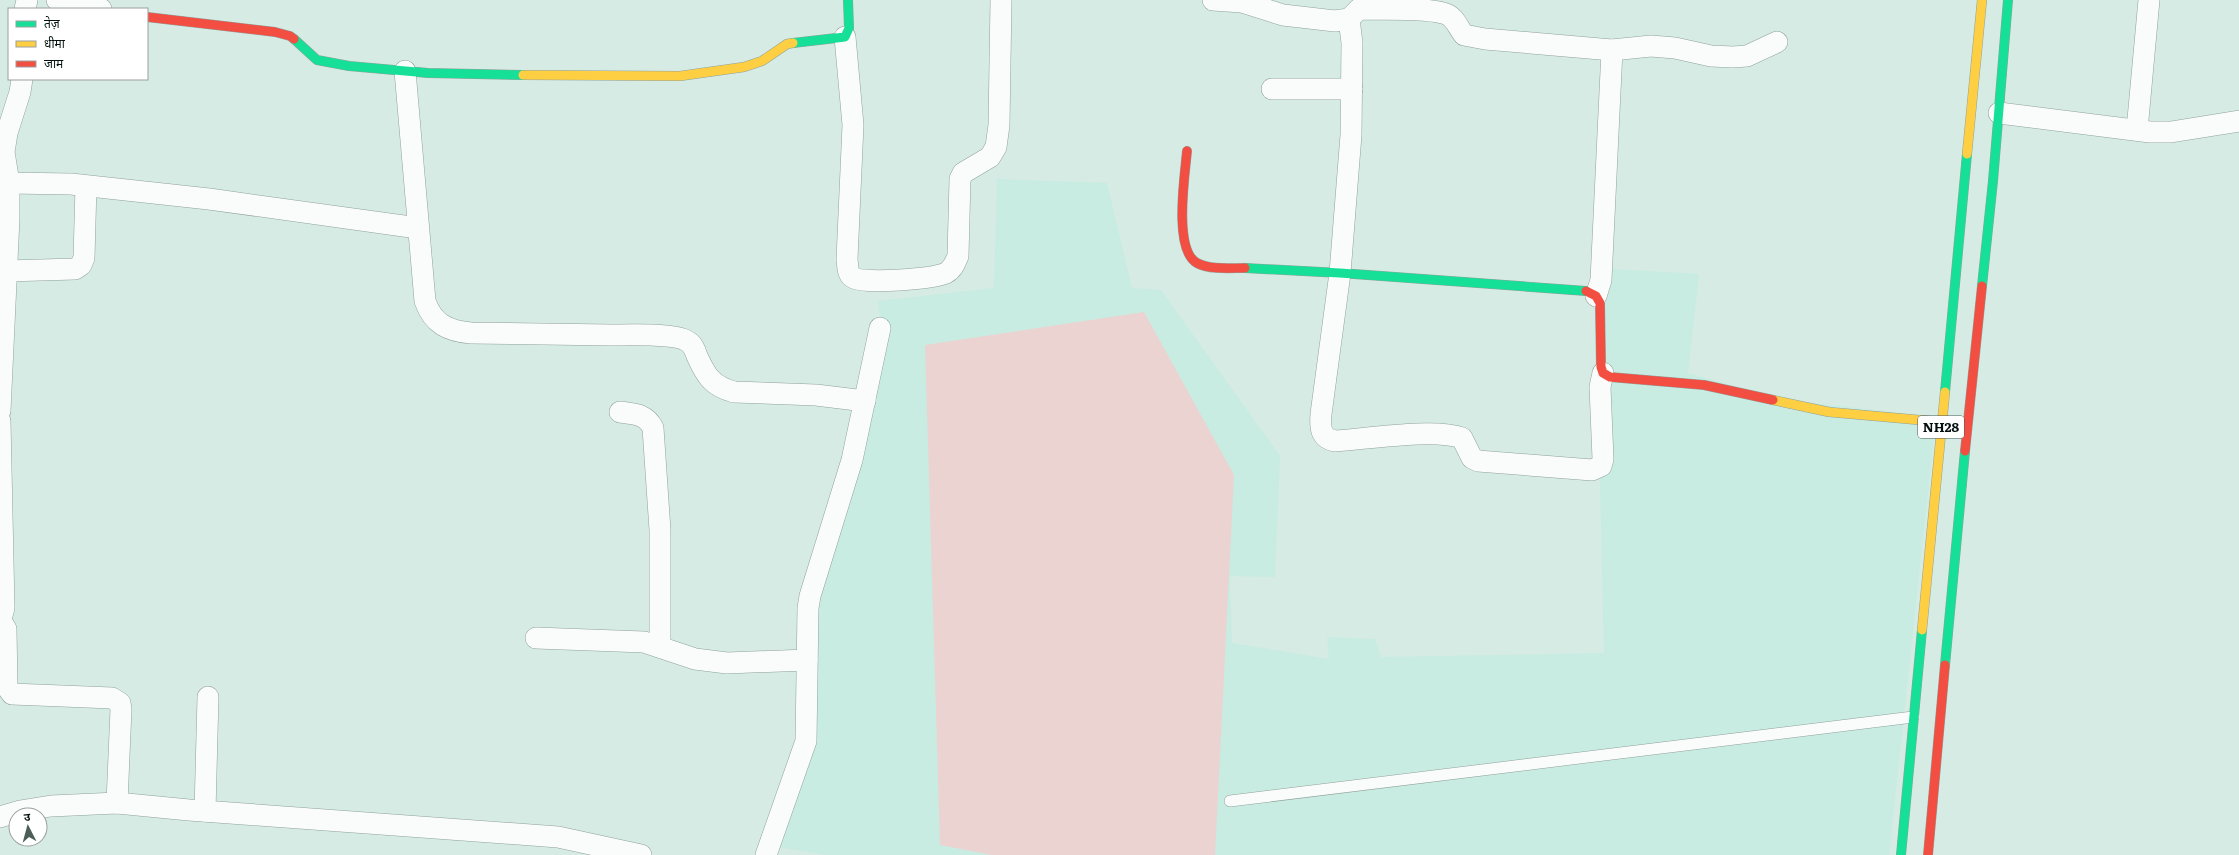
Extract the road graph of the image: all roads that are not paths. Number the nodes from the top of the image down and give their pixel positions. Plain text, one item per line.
1 (57, 0) edge
2 (848, 0) edge
3 (1001, 0) edge
4 (1213, 0) edge
5 (1982, 0) edge
6 (2008, 0) edge
7 (2149, 0) edge
8 (96, 8) edge
9 (1357, 10) edge
10 (148, 17) edge
11 (845, 36) junction
12 (1777, 42) dead end
13 (1612, 50) junction
14 (405, 71) junction
15 (22, 80) edge
16 (1272, 89) dead end
17 (1352, 89) junction
18 (1999, 113) junction
19 (2239, 121) edge
20 (2137, 130) junction
21 (1187, 151) dead end
22 (9, 183) junction
23 (86, 186) junction
24 (418, 228) junction
25 (6, 271) junction
26 (1340, 273) junction
27 (1596, 296) junction
28 (880, 328) dead end
29 (1603, 373) junction
30 (865, 401) junction
31 (0, 411) edge
32 (620, 412) dead end
33 (0, 421) edge
34 (1942, 422) junction
35 (1, 621) edge
36 (536, 638) dead end
37 (660, 647) junction
38 (807, 660) junction
39 (208, 697) dead end
40 (1913, 717) junction
41 (1230, 801) dead end
42 (117, 803) junction
43 (205, 811) junction
44 (0, 816) edge
45 (641, 855) edge
46 (766, 855) edge
47 (1901, 855) edge
48 (1928, 855) edge

1 - 8 street
2 - 11 main road
3 - 11 street
4 - 9 street
5 - 34 main road, NH28
6 - 18 main road, NH28
7 - 20 street
9 - 13 street
9 - 17 street
10 - 14 main road
11 - 14 main road
12 - 13 street
13 - 27 street
14 - 24 street
15 - 22 street
16 - 17 street
17 - 26 street
18 - 20 street
18 - 48 main road, NH28
19 - 20 street
21 - 26 main road
22 - 23 street
22 - 25 street
23 - 24 street
23 - 25 street
24 - 30 street
25 - 31 street
26 - 27 main road
26 - 29 street
27 - 29 main road
28 - 30 street
29 - 34 main road
30 - 38 street
32 - 37 street
33 - 35 street
34 - 40 main road, NH28
35 - 42 street
36 - 37 street
37 - 38 street
38 - 46 street
39 - 43 street
40 - 41 lane
40 - 47 main road, NH28
42 - 43 street
42 - 44 street
43 - 45 street

